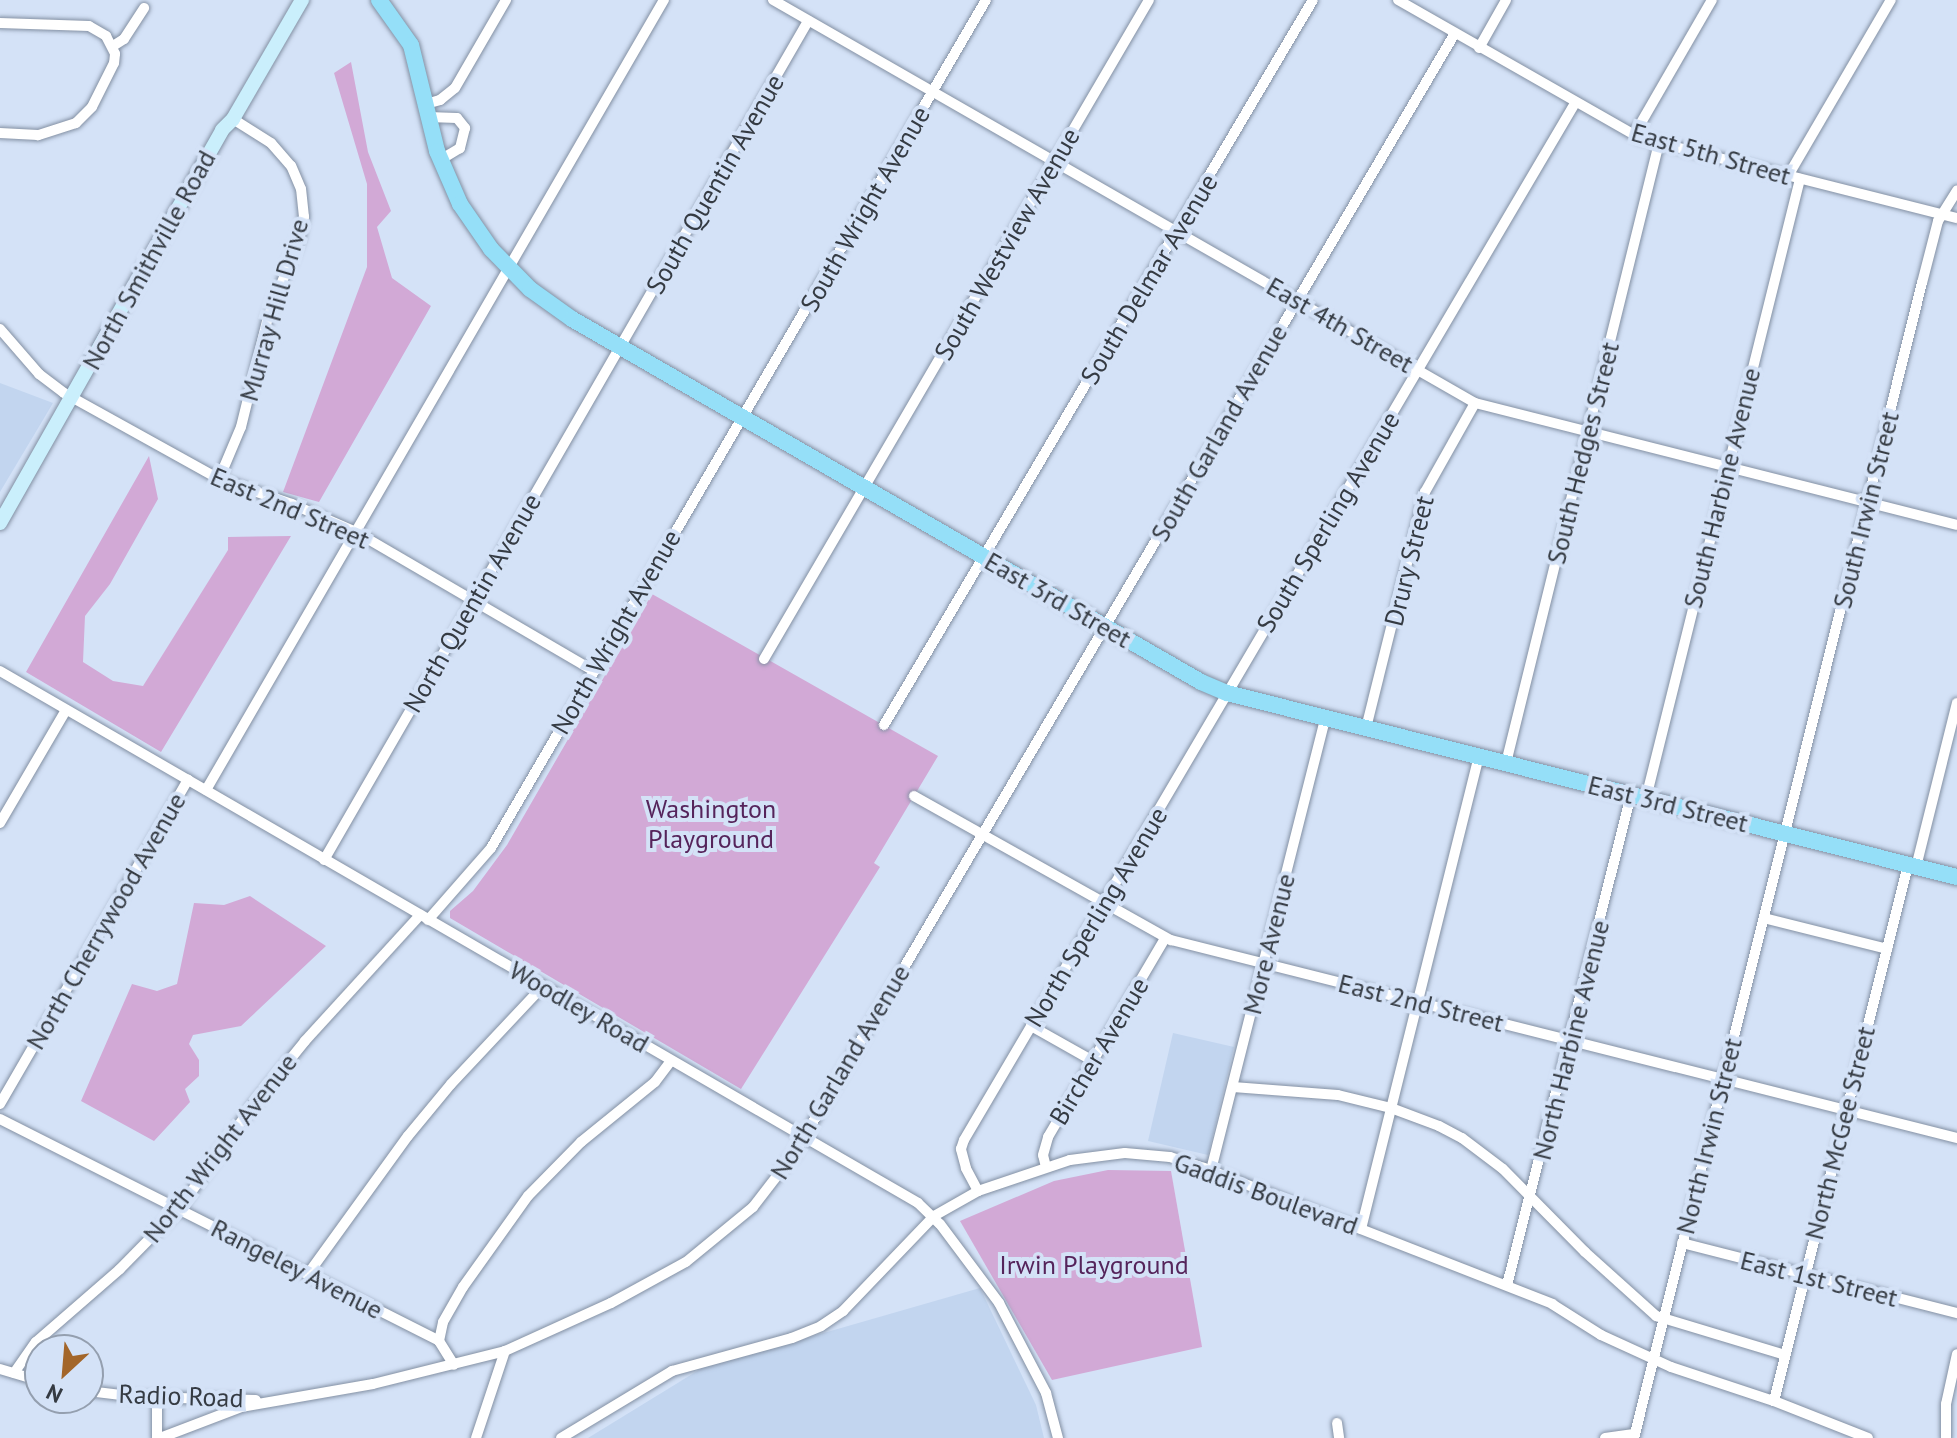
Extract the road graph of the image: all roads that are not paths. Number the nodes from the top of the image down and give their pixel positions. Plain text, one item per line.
1 (302, 0) edge
2 (379, 0) edge
3 (506, 0) edge
4 (664, 0) edge
5 (773, 0) edge
6 (986, 0) edge
7 (1149, 0) edge
8 (1313, 0) edge
9 (1398, 0) edge
10 (1506, 0) edge
11 (1712, 0) edge
12 (1891, 0) edge
13 (144, 8) dead end
14 (808, 21) junction
15 (0, 23) edge
16 (1455, 33) junction
17 (113, 46) junction
18 (1479, 48) junction
19 (932, 94) junction
20 (1575, 103) junction
21 (427, 111) junction
22 (233, 119) junction
23 (0, 133) edge
24 (1634, 135) junction
25 (1659, 143) junction
26 (440, 160) junction
27 (1057, 161) junction
28 (1788, 176) junction
29 (1800, 179) junction
30 (1957, 191) edge
31 (1942, 214) junction
32 (1957, 218) edge
33 (1178, 230) junction
34 (509, 269) junction
35 (1297, 300) junction
36 (0, 329) edge
37 (620, 347) junction
38 (1418, 370) junction
39 (73, 397) junction
40 (1475, 403) junction
41 (743, 418) junction
42 (1588, 432) junction
43 (1728, 467) junction
44 (219, 479) junction
45 (863, 487) junction
46 (1868, 503) junction
47 (0, 523) edge
48 (1957, 525) edge
49 (356, 532) junction
50 (984, 557) junction
51 (473, 601) junction
52 (1105, 627) junction
53 (764, 659) dead end
54 (0, 671) edge
55 (594, 671) junction
56 (1227, 693) junction
57 (1957, 703) edge
58 (66, 710) junction
59 (1325, 718) junction
60 (884, 725) dead end
61 (1366, 728) junction
62 (1479, 756) junction
63 (1506, 763) junction
64 (188, 780) junction
65 (206, 790) junction
66 (914, 796) dead end
67 (1638, 796) junction
68 (0, 823) edge
69 (1785, 834) junction
70 (982, 835) junction
71 (324, 860) junction
72 (1912, 866) junction
73 (1957, 877) edge
74 (1104, 904) junction
75 (424, 918) junction
76 (1764, 918) junction
77 (1165, 938) junction
78 (1887, 949) junction
79 (1265, 963) junction
80 (543, 986) junction
81 (1418, 1002) junction
82 (1031, 1026) junction
83 (1570, 1040) junction
84 (671, 1061) junction
85 (1093, 1061) junction
86 (1723, 1079) junction
87 (1233, 1087) junction
88 (0, 1104) edge
89 (1391, 1108) junction
90 (1847, 1110) junction
91 (0, 1119) edge
92 (804, 1137) junction
93 (1957, 1138) edge
94 (1046, 1167) junction
95 (1211, 1170) junction
96 (978, 1191) junction
97 (1531, 1197) junction
98 (179, 1209) junction
99 (934, 1216) junction
100 (1361, 1229) junction
101 (1682, 1243) junction
102 (308, 1274) junction
103 (1803, 1275) junction
104 (1507, 1285) junction
105 (1957, 1313) edge
106 (1663, 1319) junction
107 (439, 1341) junction
108 (505, 1351) junction
109 (1957, 1354) edge
110 (1785, 1355) junction
111 (1653, 1359) junction
112 (454, 1365) junction
113 (0, 1369) edge
114 (14, 1373) junction
115 (24, 1376) edge
116 (104, 1393) edge
117 (157, 1398) junction
118 (274, 1399) junction
119 (1774, 1401) junction
120 (1337, 1423) dead end
121 (1634, 1436) edge
122 (159, 1438) edge
123 (476, 1438) edge
124 (561, 1438) edge
125 (1058, 1438) edge
126 (1339, 1438) edge
127 (1605, 1438) edge
128 (1868, 1438) edge
129 (1946, 1438) edge

1 - 22 main road, North Smithville Road
2 - 21 main road, East 3rd Street
3 - 21 street
4 - 34 street, North Cherrywood Avenue
5 - 14 street, East 4th Street
6 - 19 street, South Wright Avenue
7 - 27 street, South Westview Avenue
8 - 33 street, South Delmar Avenue
9 - 16 street, East 5th Street
10 - 18 street
11 - 24 street
12 - 28 street
13 - 17 street
14 - 19 street, East 4th Street
14 - 37 street, South Quentin Avenue
15 - 17 street
16 - 18 street, East 5th Street
16 - 35 street, South Garland Avenue
17 - 23 street
18 - 20 street, East 5th Street
19 - 27 street, East 4th Street
19 - 41 street, South Wright Avenue
20 - 24 street, East 5th Street
20 - 38 street, South Sperling Avenue
21 - 26 main road, East 3rd Street
21 - 26 street
22 - 39 main road, North Smithville Road
22 - 44 street, Murray Hill Drive
24 - 25 street, East 5th Street
25 - 28 street, East 5th Street
25 - 42 street, South Hedges Street
26 - 34 main road, East 3rd Street
27 - 33 street, East 4th Street
27 - 45 street, South Westview Avenue
28 - 29 street, East 5th Street
29 - 31 street, East 5th Street
29 - 43 street, South Harbine Avenue
30 - 31 street, South Irwin Street
31 - 32 street, East 5th Street
31 - 46 street, South Irwin Street
33 - 35 street, East 4th Street
33 - 50 street, South Delmar Avenue
34 - 37 main road, East 3rd Street
34 - 49 street, North Cherrywood Avenue
35 - 38 street, East 4th Street
35 - 52 street, South Garland Avenue
36 - 39 street, East 2nd Street
37 - 41 main road, East 3rd Street
37 - 51 street, North Quentin Avenue
38 - 40 street, East 4th Street
38 - 56 street, South Sperling Avenue
39 - 44 street, East 2nd Street
39 - 47 main road, North Smithville Road
40 - 42 street, East 4th Street
40 - 61 street, Drury Street
41 - 45 main road, East 3rd Street
41 - 55 street, North Wright Avenue
42 - 43 street, East 4th Street
42 - 63 street, South Hedges Street
43 - 46 street, East 4th Street
43 - 67 street, South Harbine Avenue
44 - 49 street, East 2nd Street
45 - 50 main road, East 3rd Street
45 - 53 street, South Westview Avenue
46 - 48 street, East 4th Street
46 - 69 street, South Irwin Street
49 - 51 street, East 2nd Street
49 - 65 street, North Cherrywood Avenue
50 - 52 main road, East 3rd Street
50 - 60 street, South Delmar Avenue
51 - 55 street, East 2nd Street
51 - 71 street, North Quentin Avenue
52 - 56 main road, East 3rd Street
52 - 70 street, North Garland Avenue
54 - 58 street, Woodley Road
55 - 75 street, North Wright Avenue
56 - 59 main road, East 3rd Street
56 - 74 street, North Sperling Avenue
57 - 72 street, North McGee Street
58 - 64 street, Woodley Road
58 - 68 street
59 - 61 main road, East 3rd Street
59 - 79 street, More Avenue
61 - 62 main road, East 3rd Street
62 - 63 main road, East 3rd Street
62 - 81 street
63 - 67 main road, East 3rd Street
64 - 65 street, Woodley Road
64 - 88 street, North Cherrywood Avenue
65 - 71 street, Woodley Road
66 - 70 street, East 2nd Street
67 - 69 main road, East 3rd Street
67 - 83 street, North Harbine Avenue
69 - 72 main road, East 3rd Street
69 - 76 street, North Irwin Street
70 - 74 street, East 2nd Street
70 - 92 street, North Garland Avenue
71 - 75 street, Woodley Road
72 - 73 main road, East 3rd Street
72 - 78 street, North McGee Street
74 - 77 street, East 2nd Street
74 - 82 street, North Sperling Avenue
75 - 80 street, Woodley Road
75 - 98 street, North Wright Avenue
76 - 78 street
76 - 86 street, North Irwin Street
77 - 79 street, East 2nd Street
77 - 85 street, Bircher Avenue
78 - 90 street, North McGee Street
79 - 81 street, East 2nd Street
79 - 87 street, More Avenue
80 - 84 street, Woodley Road
80 - 102 street
81 - 83 street, East 2nd Street
81 - 89 street
82 - 85 street
82 - 96 street, North Sperling Avenue
83 - 86 street, East 2nd Street
83 - 97 street, North Harbine Avenue
84 - 92 street, Woodley Road
84 - 107 street
85 - 94 street, Bircher Avenue
86 - 90 street, East 2nd Street
86 - 101 street, North Irwin Street
87 - 89 street
87 - 95 street, More Avenue
89 - 97 street
89 - 100 street
90 - 93 street, East 2nd Street
90 - 103 street, North McGee Street
91 - 98 street, Rangeley Avenue
92 - 99 street, Woodley Road
92 - 108 street, North Garland Avenue
94 - 95 street, Gaddis Boulevard
94 - 96 street, Gaddis Boulevard
95 - 100 street, Gaddis Boulevard
96 - 99 street, Gaddis Boulevard
97 - 104 street, North Harbine Avenue
97 - 106 street
98 - 102 street, Rangeley Avenue
98 - 114 street, North Wright Avenue
99 - 124 street, Gaddis Boulevard
99 - 125 street, Woodley Road
100 - 104 street, Gaddis Boulevard
101 - 103 street, East 1st Street
101 - 106 street, North Irwin Street
102 - 107 street, Rangeley Avenue
103 - 105 street, East 1st Street
103 - 110 street, North McGee Street
104 - 111 street, Gaddis Boulevard
106 - 110 street
106 - 111 street, North Irwin Street
107 - 112 street
108 - 112 street, North Garland Avenue
108 - 123 street
109 - 129 street
110 - 119 street, North McGee Street
111 - 119 street, Gaddis Boulevard
111 - 121 street, North Irwin Street
112 - 118 street, North Garland Avenue
113 - 114 street
114 - 115 street
116 - 117 street, Radio Road
117 - 118 street, Radio Road
117 - 122 street
118 - 122 street, North Garland Avenue
119 - 128 street, Gaddis Boulevard
120 - 126 street
121 - 127 street

